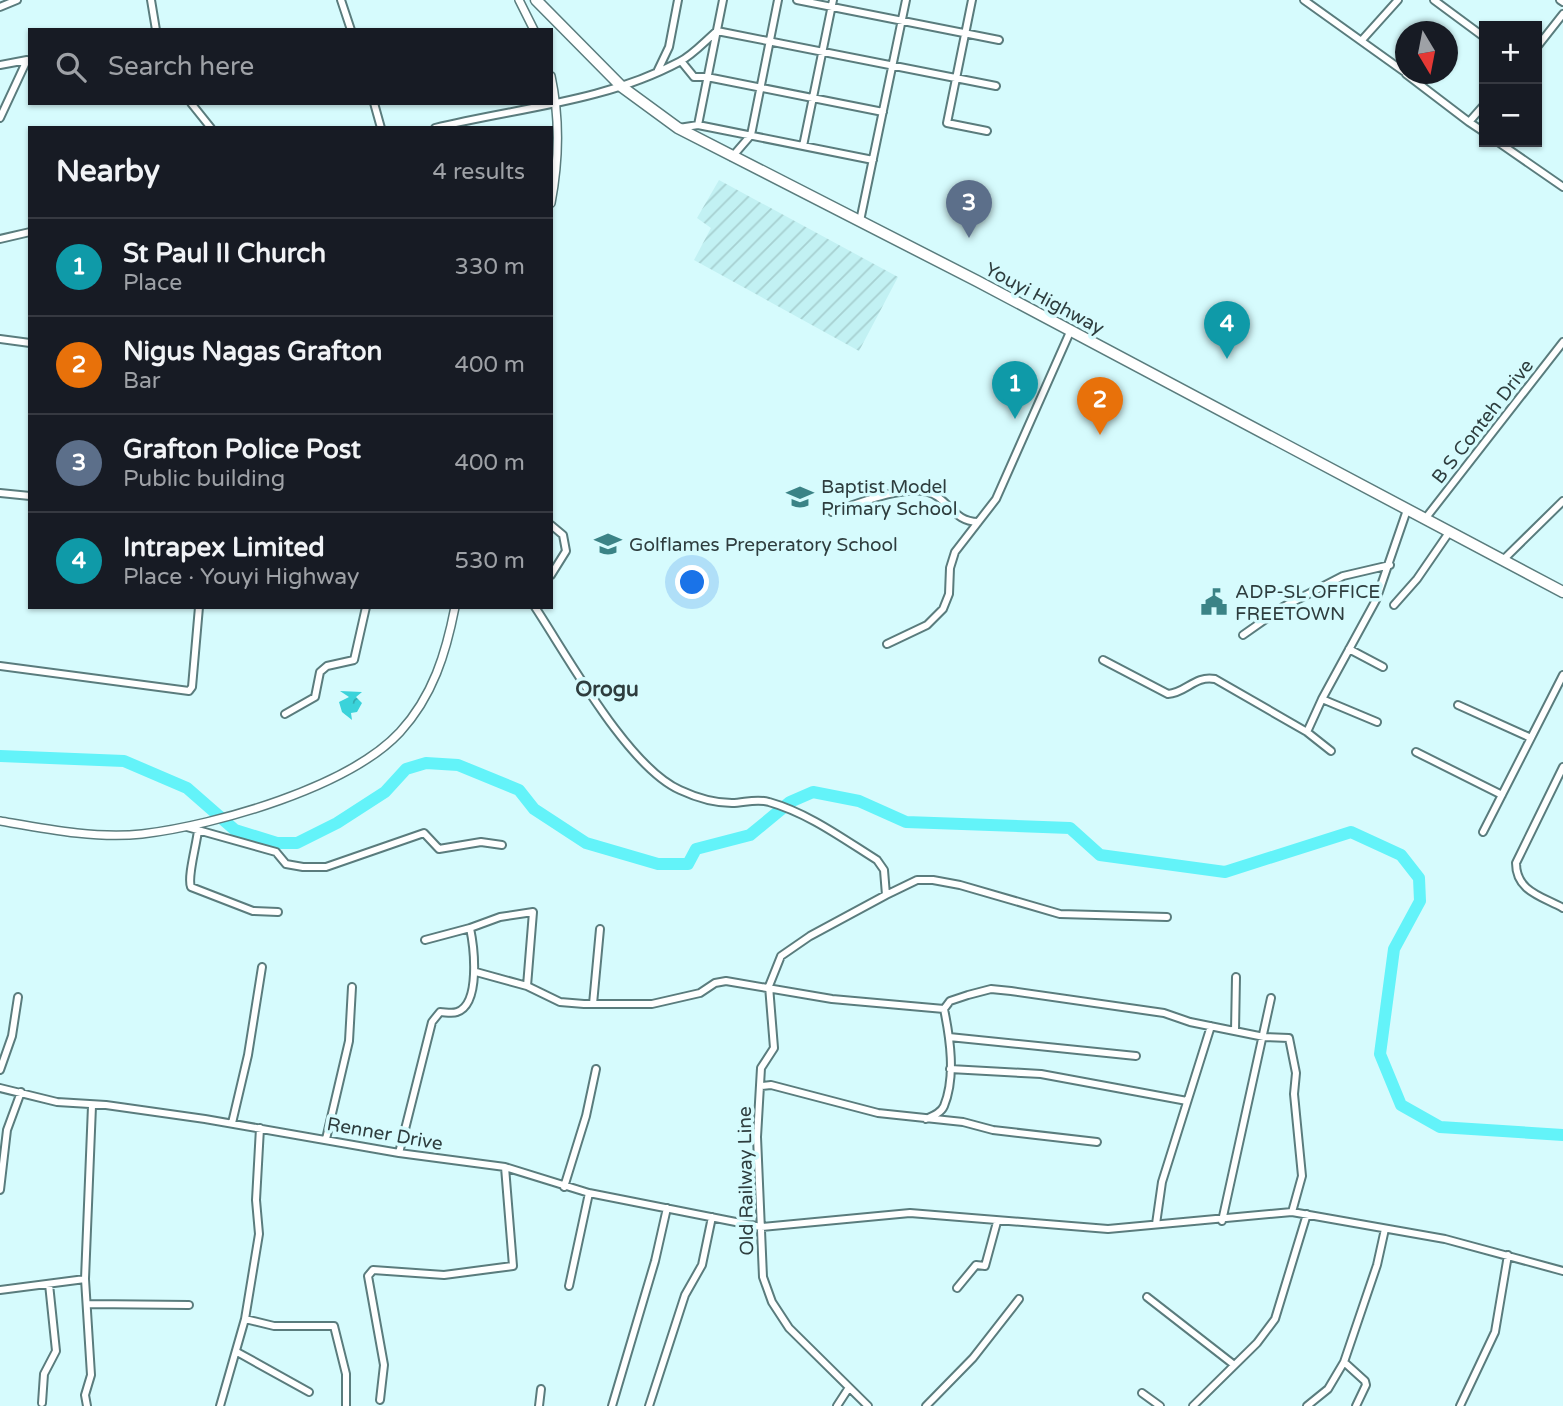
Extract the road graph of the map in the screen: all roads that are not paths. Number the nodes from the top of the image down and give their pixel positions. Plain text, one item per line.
1 (17, 0) edge
2 (151, 0) edge
3 (341, 0) edge
4 (519, 0) edge
5 (536, 0) edge
6 (678, 0) edge
7 (723, 0) edge
8 (778, 0) edge
9 (797, 0) edge
10 (906, 0) edge
11 (972, 0) edge
12 (1304, 0) edge
13 (1398, 0) edge
14 (1434, 0) edge
15 (832, 4) edge
16 (0, 7) edge
17 (1563, 14) edge
18 (901, 21) junction
19 (156, 28) edge
20 (350, 28) edge
21 (533, 28) edge
22 (717, 31) junction
23 (1479, 33) edge
24 (965, 34) junction
25 (999, 40) dead end
26 (1362, 40) junction
27 (770, 41) junction
28 (1542, 41) edge
29 (822, 52) junction
30 (681, 61) junction
31 (0, 65) edge
32 (1395, 65) edge
33 (892, 66) junction
34 (658, 70) junction
35 (707, 77) junction
36 (956, 78) junction
37 (1420, 84) edge
38 (553, 85) edge
39 (996, 86) dead end
40 (622, 87) junction
41 (760, 88) junction
42 (813, 98) junction
43 (557, 104) junction
44 (193, 105) edge
45 (375, 105) edge
46 (550, 105) edge
47 (553, 105) edge
48 (1479, 111) edge
49 (883, 112) junction
50 (0, 118) edge
51 (1469, 122) junction
52 (698, 125) junction
53 (209, 126) edge
54 (380, 126) edge
55 (443, 126) edge
56 (678, 128) junction
57 (1479, 129) edge
58 (987, 131) dead end
59 (751, 135) junction
60 (803, 146) junction
61 (1505, 147) edge
62 (732, 156) junction
63 (873, 160) junction
64 (553, 186) edge
65 (1563, 187) edge
66 (860, 221) junction
67 (28, 232) edge
68 (0, 239) edge
69 (1070, 332) junction
70 (0, 339) edge
71 (1563, 342) edge
72 (28, 343) edge
73 (0, 493) edge
74 (28, 496) edge
75 (1563, 501) edge
76 (1407, 510) junction
77 (832, 512) dead end
78 (1425, 519) junction
79 (978, 522) junction
80 (553, 527) edge
81 (1450, 531) junction
82 (1503, 560) junction
83 (1390, 565) junction
84 (553, 572) edge
85 (1563, 592) edge
86 (1394, 605) dead end
87 (199, 609) edge
88 (366, 609) edge
89 (455, 609) edge
90 (536, 609) edge
91 (1243, 635) dead end
92 (887, 644) dead end
93 (1349, 649) junction
94 (1103, 660) dead end
95 (0, 666) edge
96 (1383, 667) dead end
97 (1563, 675) edge
98 (1322, 699) junction
99 (1458, 705) dead end
100 (285, 714) dead end
101 (1377, 722) dead end
102 (1307, 732) junction
103 (1531, 738) junction
104 (1331, 751) dead end
105 (1416, 752) dead end
106 (1563, 767) edge
107 (1502, 795) junction
108 (0, 821) edge
109 (197, 826) junction
110 (1483, 832) dead end
111 (502, 845) dead end
112 (886, 895) junction
113 (1563, 908) edge
114 (278, 912) dead end
115 (1167, 917) dead end
116 (470, 928) junction
117 (600, 929) dead end
118 (425, 940) dead end
119 (262, 967) dead end
120 (476, 972) junction
121 (1236, 976) dead end
122 (527, 986) junction
123 (769, 986) junction
124 (352, 987) dead end
125 (18, 997) dead end
126 (1271, 998) dead end
127 (593, 1004) junction
128 (944, 1009) junction
129 (1209, 1026) junction
130 (1235, 1031) junction
131 (950, 1037) junction
132 (1264, 1037) junction
133 (1136, 1056) dead end
134 (596, 1069) dead end
135 (950, 1069) junction
136 (0, 1070) edge
137 (761, 1086) junction
138 (0, 1088) edge
139 (21, 1091) junction
140 (1187, 1101) junction
141 (92, 1105) junction
142 (926, 1119) junction
143 (232, 1124) junction
144 (260, 1128) junction
145 (326, 1139) junction
146 (1097, 1142) dead end
147 (399, 1153) junction
148 (505, 1167) junction
149 (564, 1187) junction
150 (0, 1190) edge
151 (589, 1193) junction
152 (667, 1208) junction
153 (1292, 1212) junction
154 (1307, 1214) junction
155 (712, 1217) junction
156 (1222, 1221) junction
157 (997, 1222) junction
158 (1156, 1224) junction
159 (761, 1227) junction
160 (1385, 1229) junction
161 (1508, 1255) junction
162 (1563, 1272) edge
163 (85, 1279) junction
164 (49, 1284) junction
165 (569, 1286) dead end
166 (957, 1288) dead end
167 (0, 1290) edge
168 (1147, 1297) dead end
169 (1018, 1299) dead end
170 (89, 1304) junction
171 (189, 1304) dead end
172 (245, 1319) junction
173 (237, 1352) junction
174 (1344, 1362) junction
175 (1233, 1364) junction
176 (541, 1389) dead end
177 (848, 1389) junction
178 (309, 1392) dead end
179 (1142, 1393) dead end
180 (380, 1400) dead end
181 (42, 1403) dead end
182 (87, 1406) edge
183 (220, 1406) edge
184 (346, 1406) edge
185 (539, 1406) edge
186 (612, 1406) edge
187 (649, 1406) edge
188 (837, 1406) edge
189 (868, 1406) edge
190 (926, 1406) edge
191 (1160, 1406) edge
192 (1193, 1406) edge
193 (1307, 1406) edge
194 (1356, 1406) edge
195 (1460, 1406) edge

1 - 16 street
2 - 19 street
3 - 20 street
4 - 21 street
5 - 40 main road, Youyi Highway
6 - 34 street
7 - 22 street
8 - 27 street
9 - 15 street
10 - 18 street
11 - 24 street
12 - 26 street
13 - 26 street
14 - 23 street
15 - 18 street
15 - 29 street
17 - 28 street
18 - 24 street
18 - 33 street
22 - 27 street
22 - 30 street
22 - 35 street
24 - 25 street
24 - 36 street
26 - 32 street
27 - 29 street
27 - 41 street
29 - 33 street
29 - 42 street
30 - 34 street
30 - 35 street
31 - 50 street
33 - 36 street
33 - 49 street
34 - 40 street
35 - 41 street
35 - 52 street
36 - 39 street
36 - 58 street
37 - 51 street
38 - 43 street
40 - 43 street
40 - 56 main road, Youyi Highway
41 - 42 street
41 - 59 street
42 - 49 street
42 - 60 street
43 - 47 street
43 - 64 street
44 - 53 street
45 - 54 street
46 - 55 street
48 - 51 street
49 - 63 street
51 - 57 street
52 - 56 street
52 - 59 street
56 - 62 main road, Youyi Highway
59 - 60 street
59 - 62 street
60 - 63 street
61 - 65 street
62 - 66 main road, Youyi Highway
63 - 66 street
66 - 69 main road, Youyi Highway
67 - 68 street
69 - 76 main road, Youyi Highway
69 - 79 street
70 - 72 street
71 - 78 street, B S Conteh Drive
73 - 74 street
75 - 82 street
76 - 78 main road, Youyi Highway
76 - 83 street
77 - 79 street
78 - 81 main road, Youyi Highway
79 - 92 street
80 - 84 street
81 - 82 main road, Youyi Highway
81 - 86 street
82 - 85 main road, Youyi Highway
83 - 91 street
83 - 93 street
87 - 95 street
88 - 100 street
89 - 109 street
90 - 112 street
93 - 96 street
93 - 98 street
94 - 102 street
97 - 103 street
98 - 101 street
98 - 102 street
99 - 103 street
102 - 104 street
103 - 107 street
105 - 107 street
106 - 113 street
107 - 110 street
108 - 109 street
109 - 111 street
109 - 114 street
112 - 115 street, Old Railway Line
112 - 123 street, Old Railway Line
116 - 118 street
116 - 120 street
116 - 122 street
117 - 127 street
119 - 143 street
120 - 122 street
120 - 147 street
121 - 130 street
122 - 127 street
123 - 127 street
123 - 128 street
123 - 137 street, Old Railway Line
124 - 145 street
125 - 136 street
126 - 132 street
128 - 129 street
128 - 131 street
129 - 130 street
129 - 140 street
130 - 132 street
131 - 133 street
131 - 135 street
132 - 153 street
132 - 156 street
134 - 149 street
135 - 140 street
135 - 142 street
137 - 142 street
137 - 159 street, Old Railway Line
138 - 139 street, Renner Drive
139 - 141 street, Renner Drive
139 - 150 street
140 - 158 street
141 - 143 street, Renner Drive
141 - 163 street
142 - 146 street
143 - 144 street, Renner Drive
144 - 145 street, Renner Drive
144 - 172 street
145 - 147 street, Renner Drive
147 - 148 street, Renner Drive
148 - 149 street, Renner Drive
148 - 180 street
149 - 151 street, Renner Drive
151 - 152 street, Renner Drive
151 - 165 street
152 - 155 street, Renner Drive
152 - 186 street
153 - 154 street, Renner Drive
153 - 156 street, Renner Drive
154 - 160 street, Renner Drive
154 - 175 street
155 - 159 street, Renner Drive
155 - 187 street
156 - 158 street, Renner Drive
157 - 158 street, Renner Drive
157 - 159 street, Renner Drive
157 - 166 street
159 - 177 street, Old Railway Line
160 - 161 street, Renner Drive
160 - 174 street
161 - 162 street, Renner Drive
161 - 195 street
163 - 164 street
163 - 170 street
164 - 167 street
164 - 181 street
168 - 175 street
169 - 190 street
170 - 171 street
170 - 182 street
172 - 173 street
172 - 184 street
173 - 178 street
173 - 183 street
174 - 193 street
174 - 194 street
175 - 192 street
176 - 185 street
177 - 188 street
177 - 189 street, Old Railway Line
179 - 191 street

